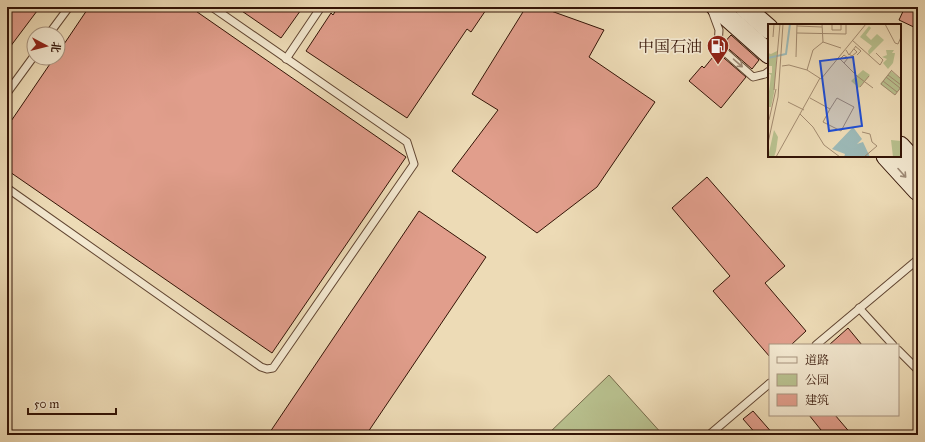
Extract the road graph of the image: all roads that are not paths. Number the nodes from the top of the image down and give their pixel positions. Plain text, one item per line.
1 (69, 7) edge
2 (212, 7) edge
3 (321, 7) edge
4 (744, 7) edge
5 (719, 8) edge
6 (55, 26) edge
7 (768, 28) edge
8 (768, 53) edge
9 (286, 59) junction
10 (27, 66) edge
11 (768, 72) edge
12 (7, 93) edge
13 (901, 147) edge
14 (887, 157) edge
15 (918, 166) edge
16 (7, 188) edge
17 (918, 191) edge
18 (918, 263) edge
19 (859, 308) junction
20 (817, 344) edge
21 (892, 344) edge
22 (899, 351) edge
23 (918, 370) edge
24 (769, 385) edge
25 (709, 435) edge

1 - 6 lane
2 - 9 lane
3 - 9 lane
4 - 7 main road
5 - 8 main road
5 -> 11 lane
9 - 16 lane
10 - 12 lane
13 - 15 main road
14 -> 17 main road
18 - 19 lane
19 - 20 lane
19 - 21 lane
22 - 23 lane
24 - 25 lane

